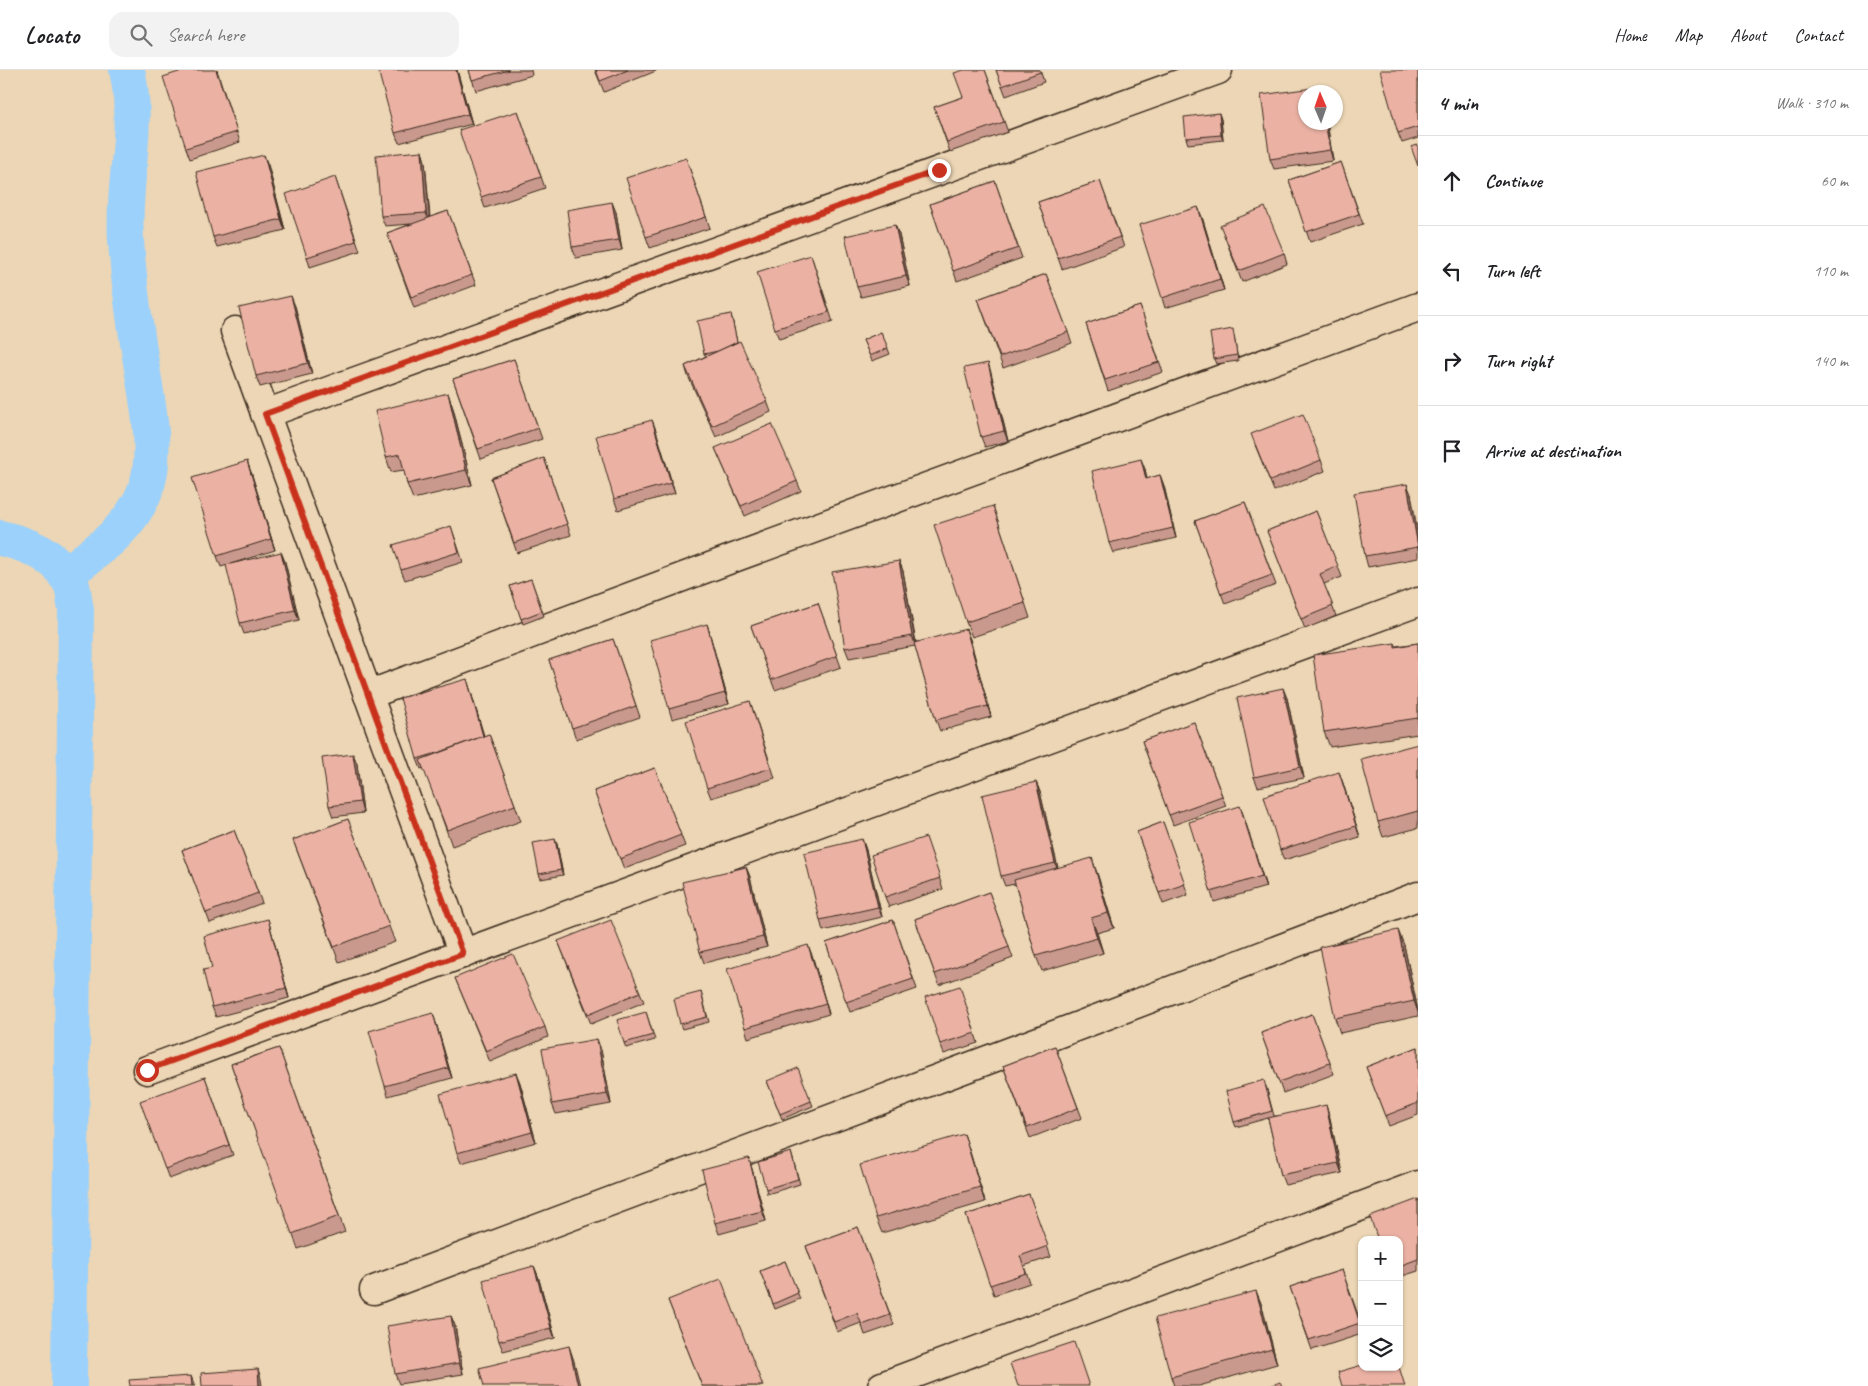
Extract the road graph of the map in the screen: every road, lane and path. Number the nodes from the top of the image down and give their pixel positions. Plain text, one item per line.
1 (1218, 70) edge
2 (1418, 307) edge
3 (236, 331) dead end
4 (265, 414) junction
5 (1418, 602) edge
6 (368, 695) junction
7 (1418, 896) edge
8 (463, 954) junction
9 (147, 1070) dead end
10 (1418, 1185) edge
11 (374, 1290) dead end
12 (882, 1386) edge

1 - 4 street
2 - 6 street
3 - 4 street
4 - 6 street
5 - 8 street
6 - 8 street
7 - 11 street
8 - 9 street
10 - 12 street

